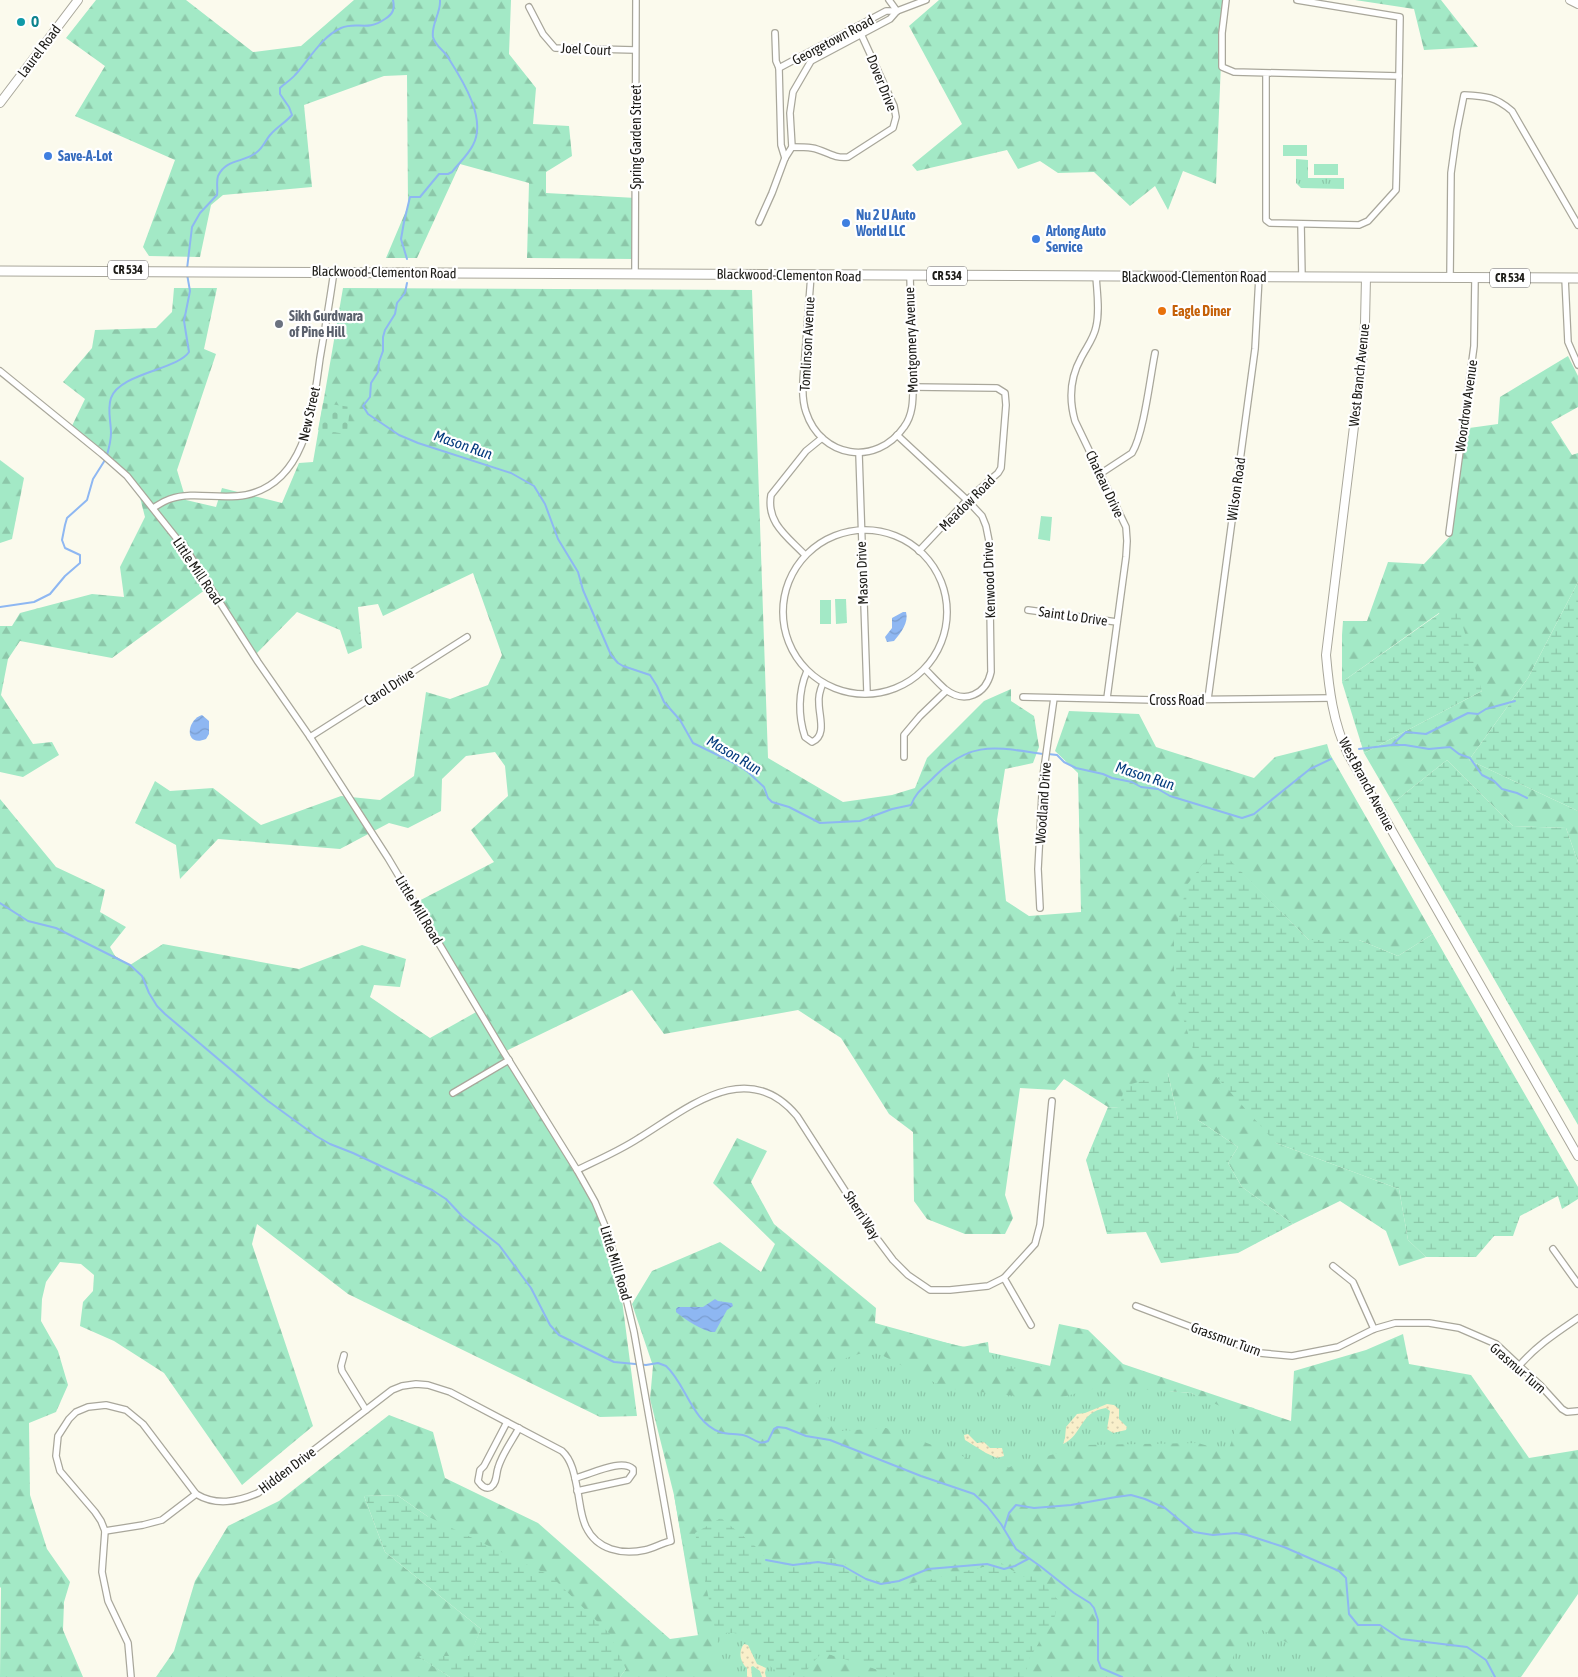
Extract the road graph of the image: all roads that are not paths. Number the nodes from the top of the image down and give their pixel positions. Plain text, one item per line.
1 (78, 0) edge
2 (636, 0) edge
3 (889, 0) edge
4 (926, 0) edge
5 (1226, 0) edge
6 (1297, 0) edge
7 (1570, 0) edge
8 (1578, 4) edge
9 (529, 7) dead end
10 (897, 11) junction
11 (775, 33) dead end
12 (862, 34) junction
13 (635, 50) junction
14 (807, 54) junction
15 (811, 61) junction
16 (779, 68) junction
17 (1266, 73) junction
18 (1398, 76) junction
19 (0, 103) edge
20 (792, 147) junction
21 (785, 158) junction
22 (759, 222) dead end
23 (1301, 224) junction
24 (1578, 225) edge
25 (0, 270) edge
26 (334, 271) junction
27 (634, 274) junction
28 (811, 275) junction
29 (910, 276) junction
30 (1096, 276) junction
31 (1366, 277) junction
32 (1259, 278) junction
33 (1302, 278) junction
34 (1450, 278) junction
35 (1565, 278) junction
36 (1578, 278) edge
37 (1475, 279) junction
38 (1155, 353) dead end
39 (1578, 365) edge
40 (0, 371) edge
41 (914, 387) junction
42 (897, 435) junction
43 (822, 438) junction
44 (859, 454) junction
45 (1100, 474) junction
46 (968, 500) junction
47 (153, 508) junction
48 (860, 528) junction
49 (1449, 533) dead end
50 (920, 552) junction
51 (805, 555) junction
52 (1028, 610) dead end
53 (1117, 622) junction
54 (467, 637) dead end
55 (925, 669) junction
56 (807, 671) junction
57 (823, 683) junction
58 (946, 690) junction
59 (867, 692) junction
60 (1023, 697) dead end
61 (1054, 698) junction
62 (1107, 698) junction
63 (1331, 698) junction
64 (1208, 699) junction
65 (310, 737) junction
66 (904, 757) dead end
67 (1040, 908) dead end
68 (508, 1060) junction
69 (453, 1093) dead end
70 (1052, 1101) dead end
71 (1578, 1156) edge
72 (577, 1170) junction
73 (1553, 1249) dead end
74 (1333, 1266) dead end
75 (1004, 1278) junction
76 (1578, 1284) edge
77 (1136, 1306) dead end
78 (1578, 1318) edge
79 (1031, 1324) dead end
80 (1374, 1329) junction
81 (344, 1355) dead end
82 (1519, 1366) junction
83 (366, 1410) junction
84 (1578, 1411) edge
85 (507, 1422) junction
86 (519, 1428) junction
87 (575, 1478) junction
88 (577, 1491) junction
89 (196, 1494) junction
90 (105, 1531) junction
91 (670, 1541) joint
92 (131, 1677) edge

1 - 19 street, Laurel Road
2 - 13 street, Spring Garden Street
3 - 10 street
4 - 10 street, Georgetown Road
5 - 17 street
6 - 18 street
7 - 8 street
9 - 13 street, Joel Court
10 - 12 street, Georgetown Road
10 - 14 street, Georgetown Road
11 - 16 street
12 - 15 street, Georgetown Road
12 - 20 street, Dover Drive
13 - 27 street, Spring Garden Street
14 - 15 street
14 - 16 street, Georgetown Road
15 - 20 street, Georgetown Road
16 - 21 street, Georgetown Road
17 - 18 street
17 - 23 street
18 - 23 street
20 - 21 street
21 - 22 street
23 - 33 street
24 - 34 street
25 - 26 main road, Blackwood-Clementon Road / CR 534
26 - 27 main road, Blackwood-Clementon Road / CR 534
26 - 47 street, New Street
27 - 28 main road, Blackwood-Clementon Road / CR 534
28 - 29 main road, Blackwood-Clementon Road / CR 534
28 - 43 street, Tomlinson Avenue
29 - 30 main road, Blackwood-Clementon Road / CR 534
29 - 41 street, Montgomery Avenue
30 - 32 main road, Blackwood-Clementon Road / CR 534
30 - 45 street, Chateau Drive
31 - 33 main road, Blackwood-Clementon Road / CR 534
31 - 34 main road, Blackwood-Clementon Road / CR 534
31 - 63 street, West Branch Avenue
32 - 33 main road, Blackwood-Clementon Road / CR 534
32 - 64 street, Wilson Road
34 - 37 main road, Blackwood-Clementon Road / CR 534
35 - 36 main road, Blackwood-Clementon Road / CR 534
35 - 37 main road, Blackwood-Clementon Road / CR 534
35 - 39 street
37 - 49 street, Woordrow Avenue
38 - 45 street
40 - 47 street, Little Mill Road
41 - 42 street, Montgomery Avenue
41 - 46 street, Meadow Road
42 - 44 street, Montgomery Avenue
42 - 46 street, Kenwood Drive
43 - 44 street
43 - 51 street
44 - 48 street, Mason Drive
45 - 53 street, Chateau Drive
46 - 50 street, Meadow Road
46 - 58 street, Kenwood Drive
47 - 65 street, Little Mill Road
48 - 50 street
48 - 51 street
48 - 59 street, Mason Drive
50 - 55 street
51 - 56 street
52 - 53 street, Saint Lo Drive
53 - 62 street, Chateau Drive
54 - 65 street, Carol Drive
55 - 58 street
55 - 59 street
56 - 57 street
56 - 57 street
57 - 59 street
58 - 66 street
60 - 61 street, Cross Road
61 - 62 street, Cross Road
61 - 67 street, Woodland Drive
62 - 64 street, Cross Road
63 - 64 street, Cross Road
63 - 71 street, West Branch Avenue
65 - 68 street, Little Mill Road
68 - 69 street
68 - 72 street, Little Mill Road
70 - 75 street, Sherri Way
72 - 75 street, Sherri Way
72 - 91 street, Little Mill Road
73 - 76 street
74 - 80 street
75 - 79 street
77 - 80 street, Grassmur Turn
78 - 82 street
80 - 82 street, Grasmur Turn
81 - 83 street
82 - 84 street, Grasmur Turn
83 - 85 street, Hidden Drive
83 - 89 street, Hidden Drive
85 - 86 street, Hidden Drive
85 - 86 street
86 - 87 street, Hidden Drive
87 - 88 street, Hidden Drive
87 - 88 street
88 - 91 street, Hidden Drive
89 - 90 street
89 - 90 street
90 - 92 street

